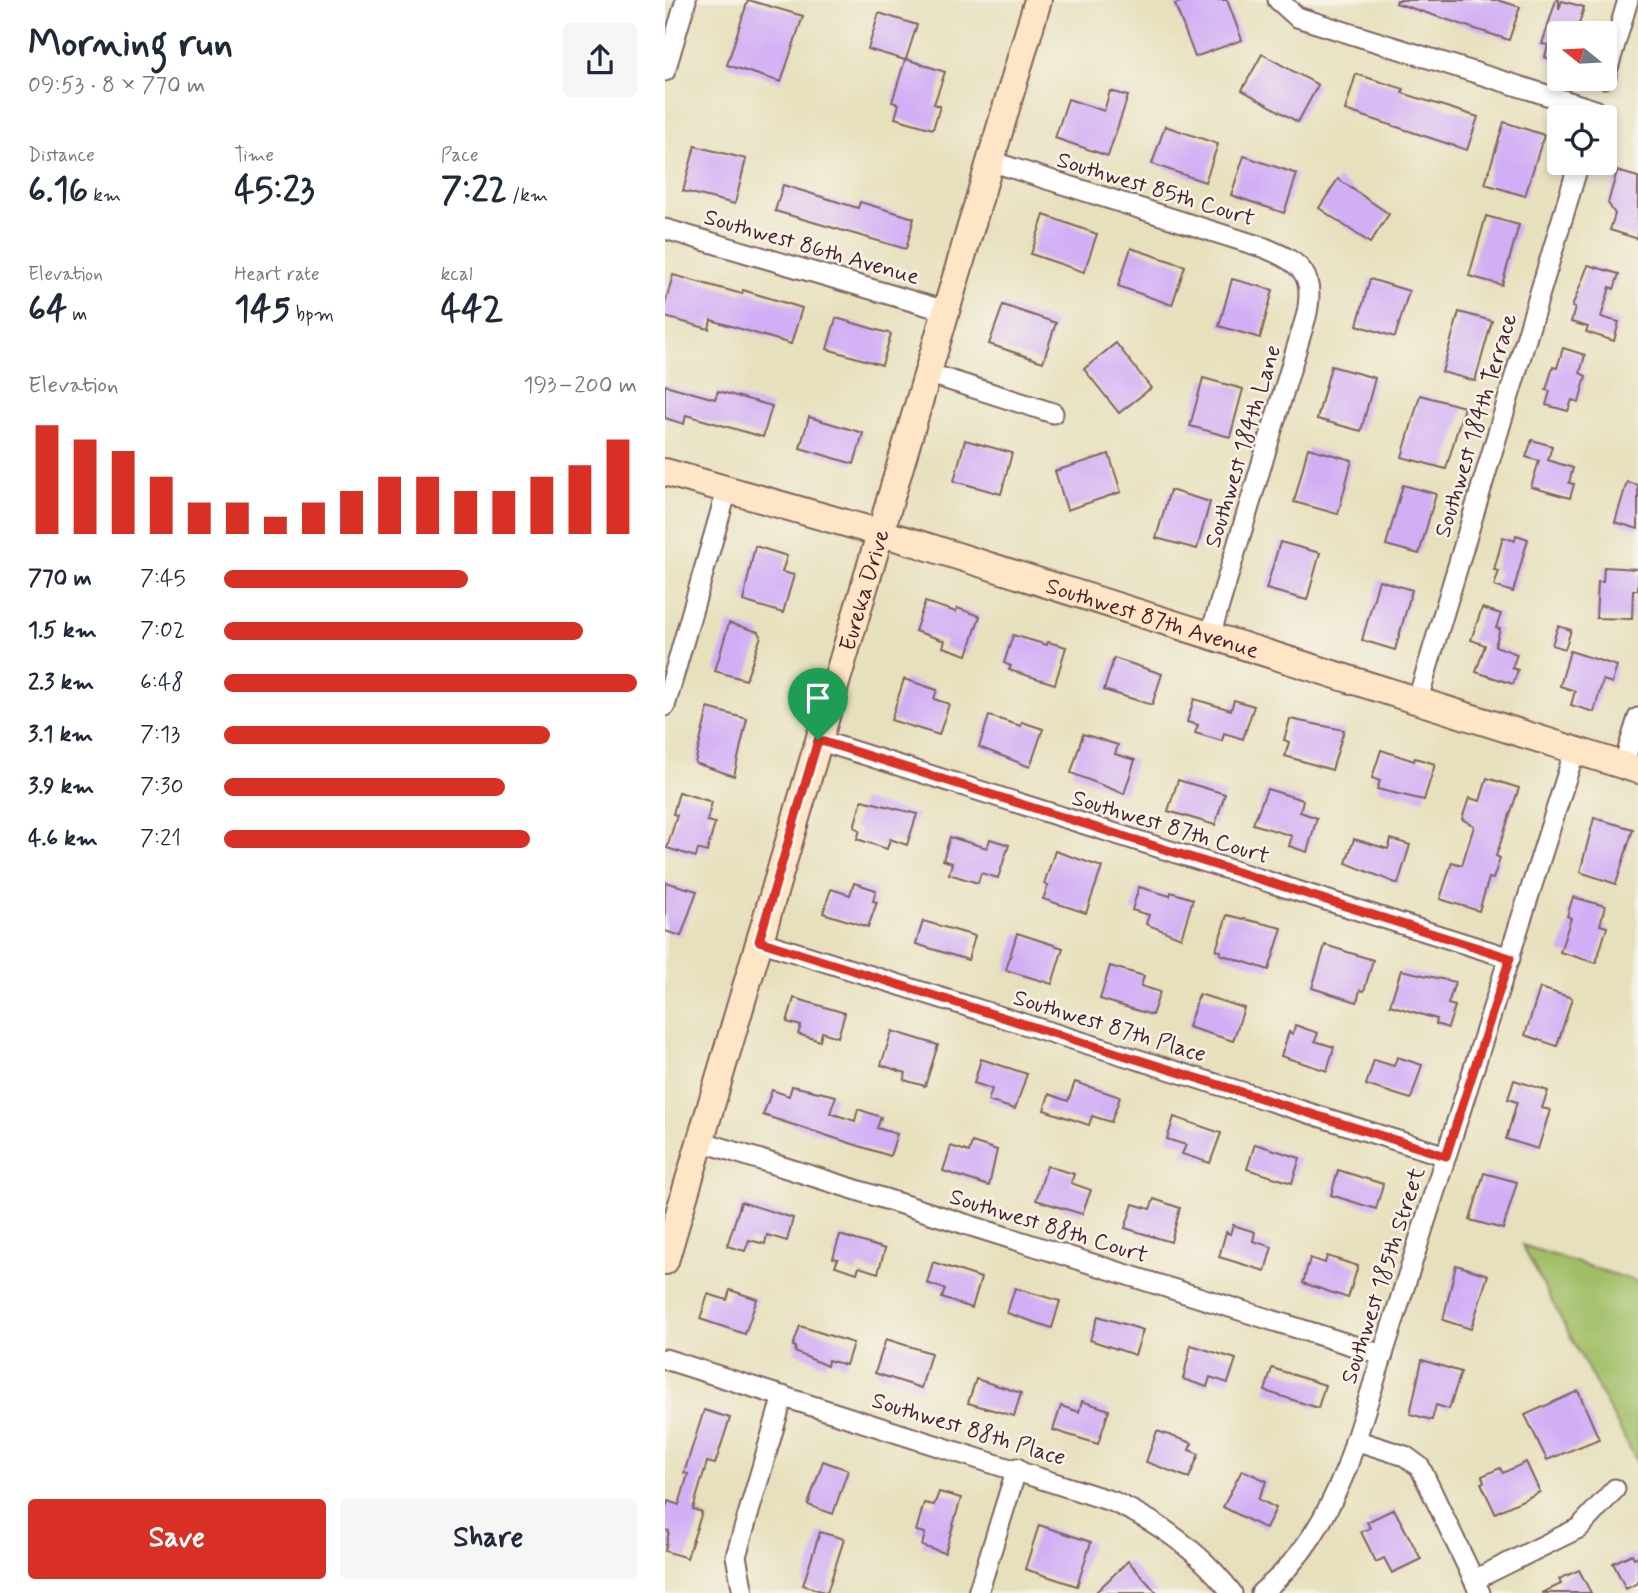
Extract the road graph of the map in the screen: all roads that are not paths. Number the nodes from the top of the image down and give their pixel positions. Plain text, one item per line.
1 (686, 0) edge
2 (1038, 0) edge
3 (1278, 0) edge
4 (1628, 0) edge
5 (1617, 37) edge
6 (665, 71) edge
7 (1569, 105) edge
8 (990, 162) junction
9 (1575, 175) edge
10 (665, 229) edge
11 (1303, 270) joint
12 (946, 311) junction
13 (927, 373) junction
14 (1053, 413) dead end
15 (665, 472) edge
16 (727, 490) junction
17 (879, 532) junction
18 (1210, 636) junction
19 (1417, 702) junction
20 (665, 706) edge
21 (1638, 718) edge
22 (818, 740) junction
23 (1575, 751) junction
24 (1631, 768) edge
25 (759, 941) junction
26 (1510, 958) junction
27 (700, 1141) junction
28 (1446, 1156) junction
29 (665, 1261) edge
30 (1383, 1355) junction
31 (665, 1359) edge
32 (783, 1396) junction
33 (1355, 1440) junction
34 (1017, 1468) junction
35 (1615, 1489) dead end
36 (1477, 1586) edge
37 (743, 1593) edge
38 (978, 1593) edge
39 (1232, 1593) edge
40 (1261, 1593) edge

1 - 6 street
2 - 8 main road, Eureka Drive
3 - 7 street
4 - 5 street
8 - 11 street, Southwest 85th Court
8 - 12 main road, Eureka Drive
9 - 19 street, Southwest 184th Terrace
10 - 12 street, Southwest 86th Avenue
11 - 18 street, Southwest 184th Lane
12 - 13 main road, Eureka Drive
13 - 14 street
13 - 17 main road, Eureka Drive
15 - 16 main road, Southwest 87th Avenue
16 - 17 main road, Southwest 87th Avenue
16 - 20 street
17 - 18 main road, Southwest 87th Avenue
17 - 22 main road, Eureka Drive
18 - 19 main road, Southwest 87th Avenue
19 - 23 main road, Southwest 87th Avenue
21 - 24 street
22 - 25 main road, Eureka Drive
22 - 26 street, Southwest 87th Court
23 - 24 main road, Southwest 87th Avenue
23 - 26 street, Southwest 185th Street
25 - 27 main road, Eureka Drive
25 - 28 street, Southwest 87th Place
26 - 28 street, Southwest 185th Street
27 - 29 main road, Eureka Drive
27 - 30 street, Southwest 88th Court
28 - 30 street, Southwest 185th Street
30 - 33 street, Southwest 185th Street
31 - 32 street, Southwest 88th Place
32 - 34 street, Southwest 88th Place
32 - 37 street
33 - 36 street
33 - 40 street, Southwest 185th Street
34 - 38 street
34 - 39 street, Southwest 88th Place
35 - 36 street

